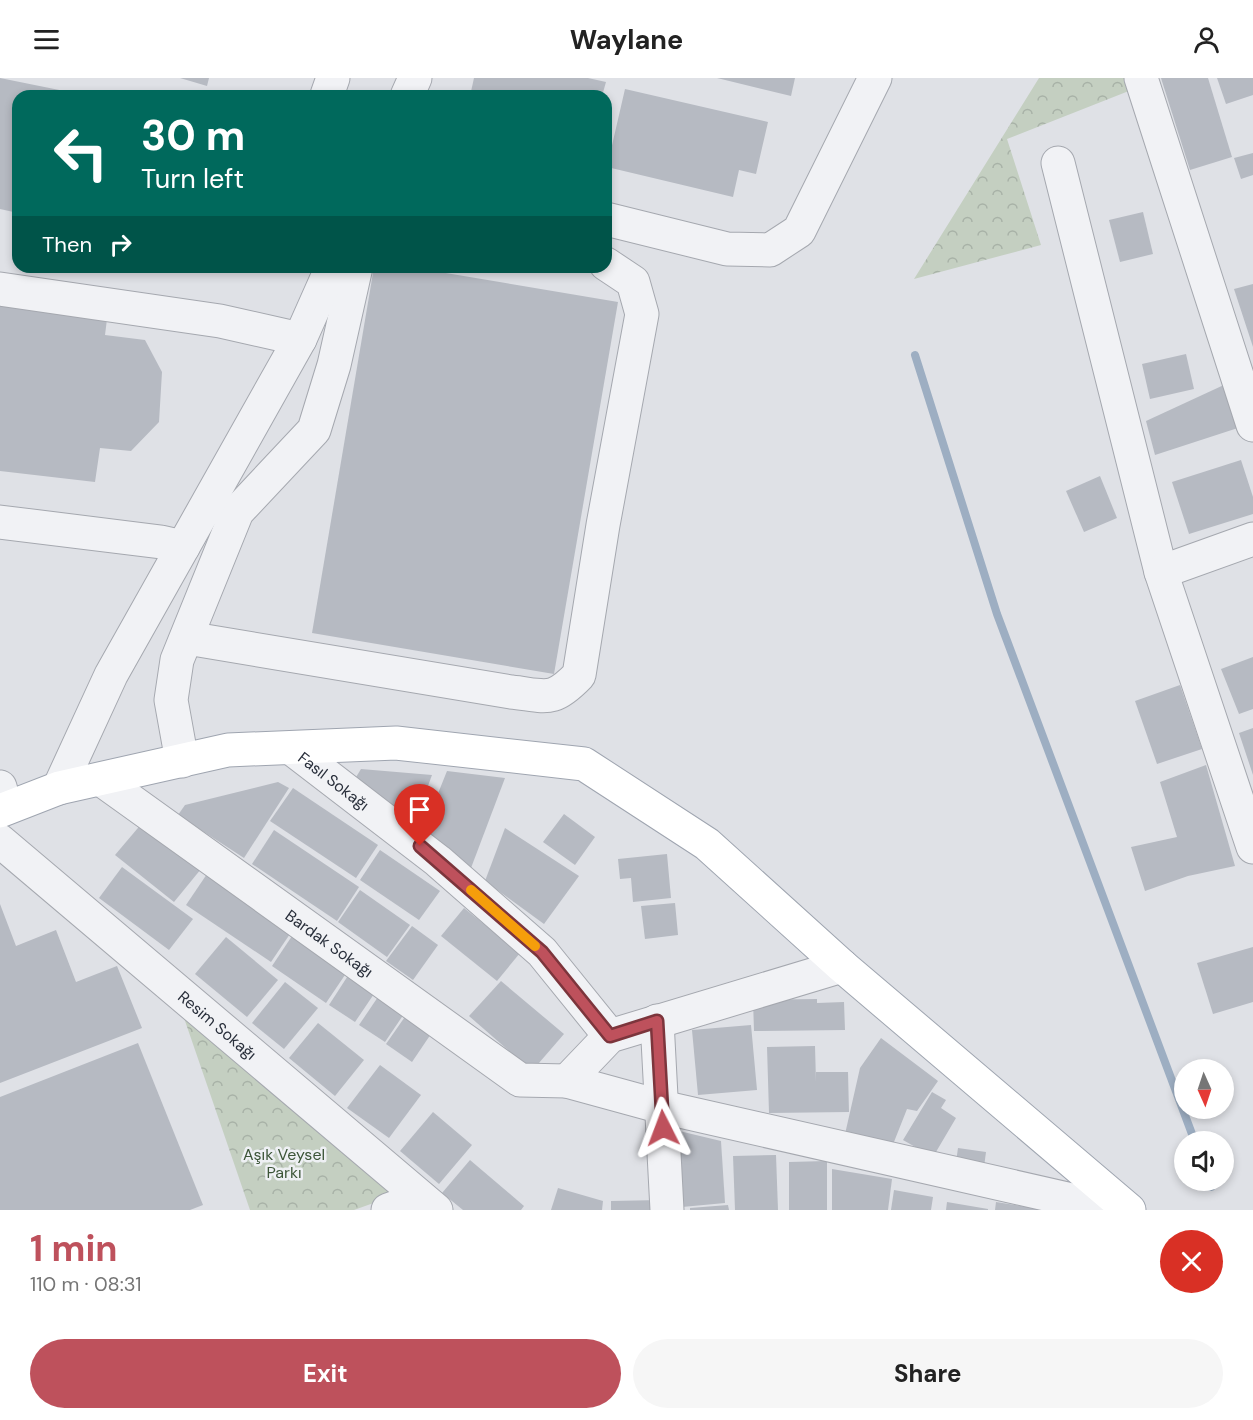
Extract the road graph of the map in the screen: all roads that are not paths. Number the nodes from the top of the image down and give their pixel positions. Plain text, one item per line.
1 (875, 78) edge
2 (1142, 78) edge
3 (1058, 163) dead end
4 (612, 220) edge
5 (612, 268) edge
6 (329, 273) edge
7 (355, 273) edge
8 (0, 290) edge
9 (300, 339) junction
10 (1253, 424) edge
11 (0, 522) edge
12 (1253, 539) edge
13 (183, 547) junction
14 (1161, 572) junction
15 (187, 638) junction
16 (291, 748) junction
17 (182, 761) junction
18 (102, 780) junction
19 (59, 788) junction
20 (2, 802) edge
21 (0, 841) edge
22 (1253, 847) edge
23 (842, 966) junction
24 (657, 1021) junction
25 (610, 1036) junction
26 (567, 1081) junction
27 (662, 1107) junction
28 (429, 1204) edge
29 (388, 1210) edge
30 (667, 1210) edge
31 (1116, 1210) edge
32 (1129, 1210) edge

1 - 4 street
2 - 10 street
3 - 14 street
5 - 15 street
6 - 9 street
7 - 15 street
8 - 9 street
9 - 13 street
11 - 13 street
12 - 14 street
13 - 19 street
14 - 22 street
15 - 17 street
16 - 17 main road
16 - 23 main road
16 - 25 street, Fasıl Sokağı
17 - 18 main road
18 - 19 main road
18 - 26 street, Bardak Sokağı
19 - 20 main road
21 - 28 street, Resim Sokağı
23 - 24 street
23 - 32 main road
24 - 25 street
24 - 27 street
25 - 26 street
26 - 27 street, Bardak Sokağı
27 - 30 street
27 - 31 street, Bardak Sokağı
28 - 29 street

